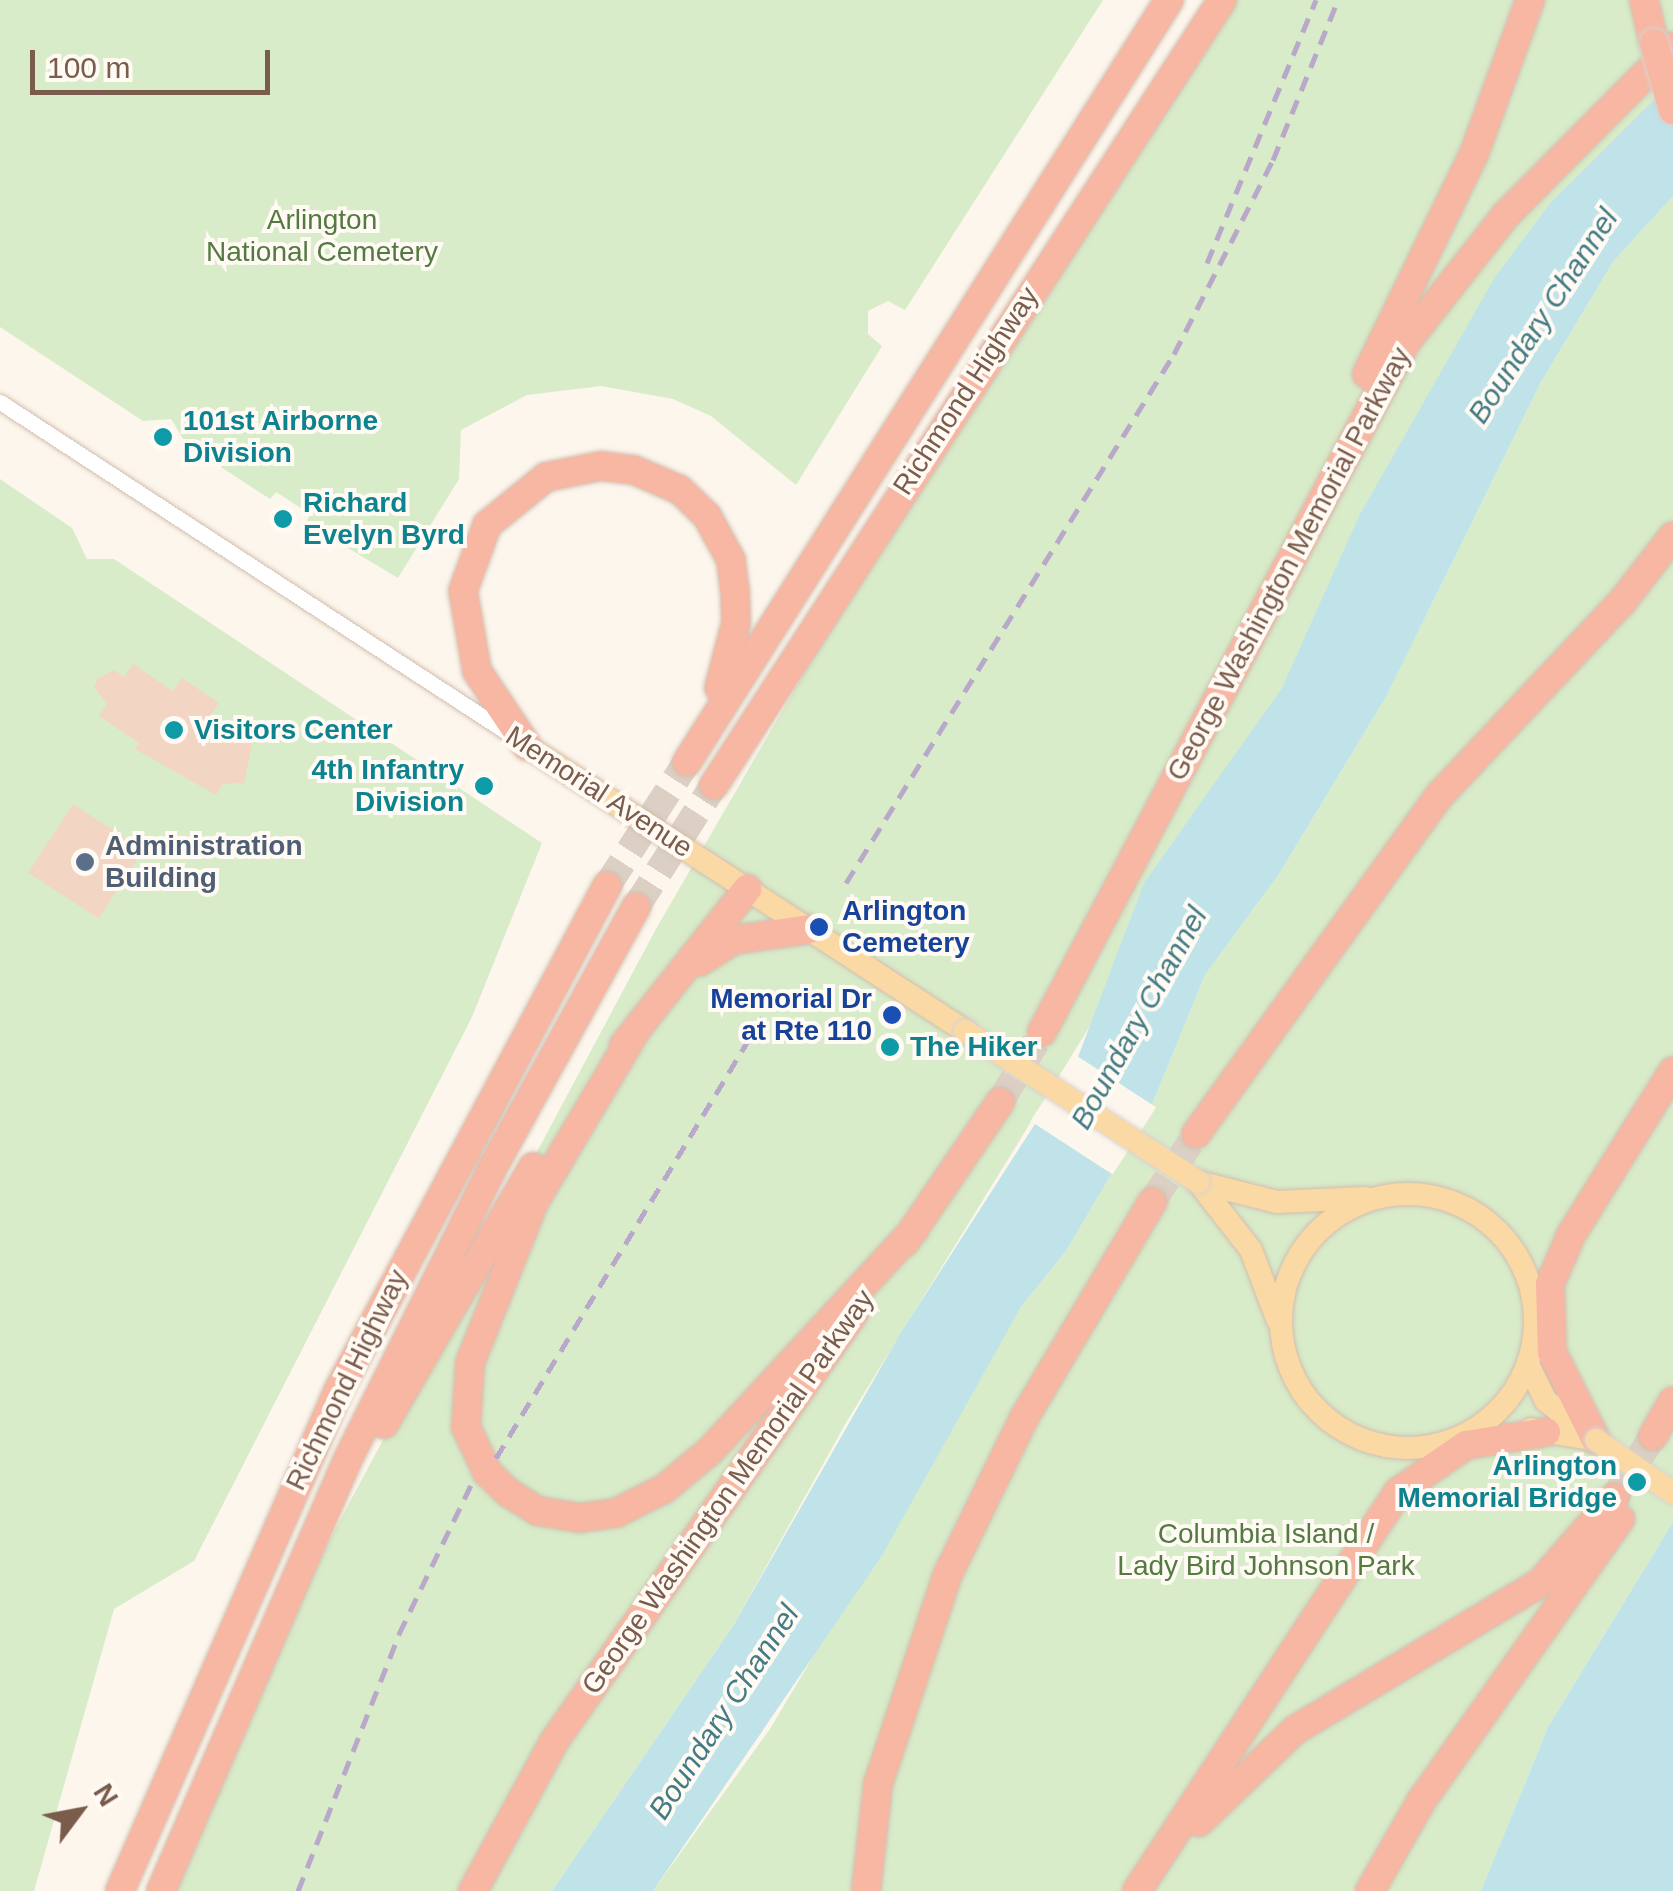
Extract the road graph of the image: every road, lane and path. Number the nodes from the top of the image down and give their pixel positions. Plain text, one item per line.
1 (1169, 0) edge
2 (1222, 0) edge
3 (1530, 0) edge
4 (1644, 0) edge
5 (1663, 45) edge
6 (1673, 110) edge
7 (0, 402) edge
8 (1320, 495) junction
9 (1673, 536) edge
10 (527, 746) junction
11 (714, 785) tunnel mouth
12 (608, 886) tunnel mouth
13 (747, 889) junction
14 (636, 907) tunnel mouth
15 (809, 930) junction
16 (675, 982) junction
17 (635, 1032) junction
18 (1042, 1032) tunnel mouth
19 (1673, 1071) edge
20 (1000, 1102) tunnel mouth
21 (1196, 1134) tunnel mouth
22 (1207, 1188) junction
23 (1378, 1196) junction
24 (1152, 1202) tunnel mouth
25 (1578, 1223) junction
26 (914, 1230) junction
27 (1534, 1308) junction
28 (1280, 1330) junction
29 (1528, 1364) junction
30 (1673, 1401) edge
31 (1546, 1432) junction
32 (1459, 1435) junction
33 (1596, 1440) junction
34 (1665, 1440) tunnel mouth
35 (1416, 1449) junction
36 (1673, 1493) edge
37 (1370, 1532) junction
38 (287, 1595) junction
39 (868, 1824) junction
40 (490, 1848) junction
41 (1144, 1880) edge
42 (120, 1891) edge
43 (161, 1891) edge
44 (460, 1891) edge
45 (473, 1891) edge
46 (850, 1891) edge
47 (866, 1891) edge
48 (1370, 1891) edge

1 - 10 highway, Richmond Highway
2 - 11 highway, Richmond Highway
3 - 8 highway
4 - 5 highway
5 - 6 highway, bridge
5 - 8 highway, George Washington Memorial Parkway
7 - 10 street, Memorial Avenue
8 - 18 highway, George Washington Memorial Parkway
9 - 21 highway
10 - 13 main road, Memorial Avenue
12 - 42 highway, Richmond Highway
13 - 15 main road, Memorial Avenue
13 - 16 highway
14 - 38 highway, Richmond Highway
15 - 16 highway
15 - 22 main road, Memorial Avenue, bridge
16 - 17 highway
17 - 26 highway
17 - 38 highway
19 - 25 highway
20 - 26 highway, George Washington Memorial Parkway
22 - 23 main road, Memorial Avenue
22 - 28 main road, Memorial Avenue
23 - 27 main road
23 - 28 main road
24 - 39 highway
25 - 27 highway
25 - 33 highway
26 - 40 highway, George Washington Memorial Parkway
27 - 29 main road
28 - 35 main road
29 - 32 main road
29 - 33 main road
30 - 34 highway
31 - 32 main road
31 - 33 main road
31 - 37 highway
32 - 35 main road
33 - 36 main road, bridge
35 - 37 highway
37 - 41 highway
38 - 43 highway, Richmond Highway
39 - 46 highway
39 - 47 highway
40 - 44 highway
40 - 45 highway, George Washington Memorial Parkway
41 - 48 highway

